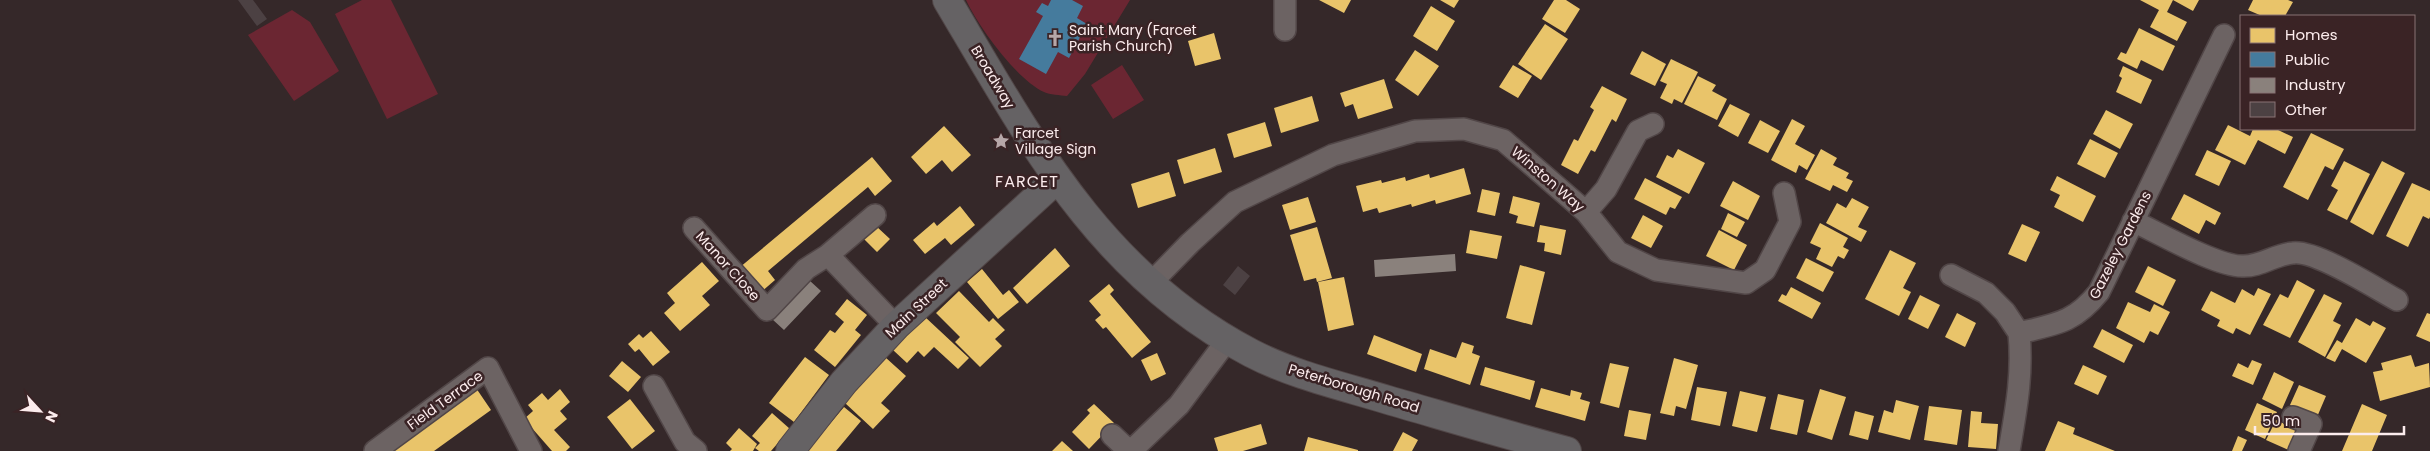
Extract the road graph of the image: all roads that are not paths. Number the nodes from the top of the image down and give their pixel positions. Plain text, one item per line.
1 (947, 0) edge
2 (1286, 0) edge
3 (1285, 30) dead end
4 (2224, 35) dead end
5 (1652, 124) dead end
6 (1057, 179) junction
7 (1784, 193) dead end
8 (1586, 212) junction
9 (875, 215) dead end
10 (2134, 221) junction
11 (694, 228) dead end
12 (828, 255) junction
13 (1951, 275) dead end
14 (1150, 284) junction
15 (2397, 300) dead end
16 (896, 326) junction
17 (2019, 333) junction
18 (1228, 339) junction
19 (654, 386) dead end
20 (2293, 417) dead end
21 (1112, 435) dead end
22 (375, 451) edge
23 (531, 451) edge
24 (696, 451) edge
25 (790, 451) edge
26 (1130, 451) edge
27 (1566, 451) edge
28 (2009, 451) edge
29 (2299, 451) edge

1 - 6 main road, Broadway
2 - 3 street
4 - 10 street, Gazeley Gardens
5 - 8 street
6 - 14 main road, Peterborough Road
6 - 16 main road, Main Street
7 - 8 street, Winston Way
8 - 14 street, Winston Way
9 - 12 street, Manor Close
10 - 15 street
10 - 17 street, Gazeley Gardens
11 - 12 street, Manor Close
12 - 16 street
13 - 17 street
14 - 18 main road, Peterborough Road
16 - 25 main road, Main Street
17 - 28 street
18 - 26 street
18 - 27 main road, Peterborough Road
19 - 24 street
20 - 29 street
21 - 26 street
22 - 23 street, Field Terrace

